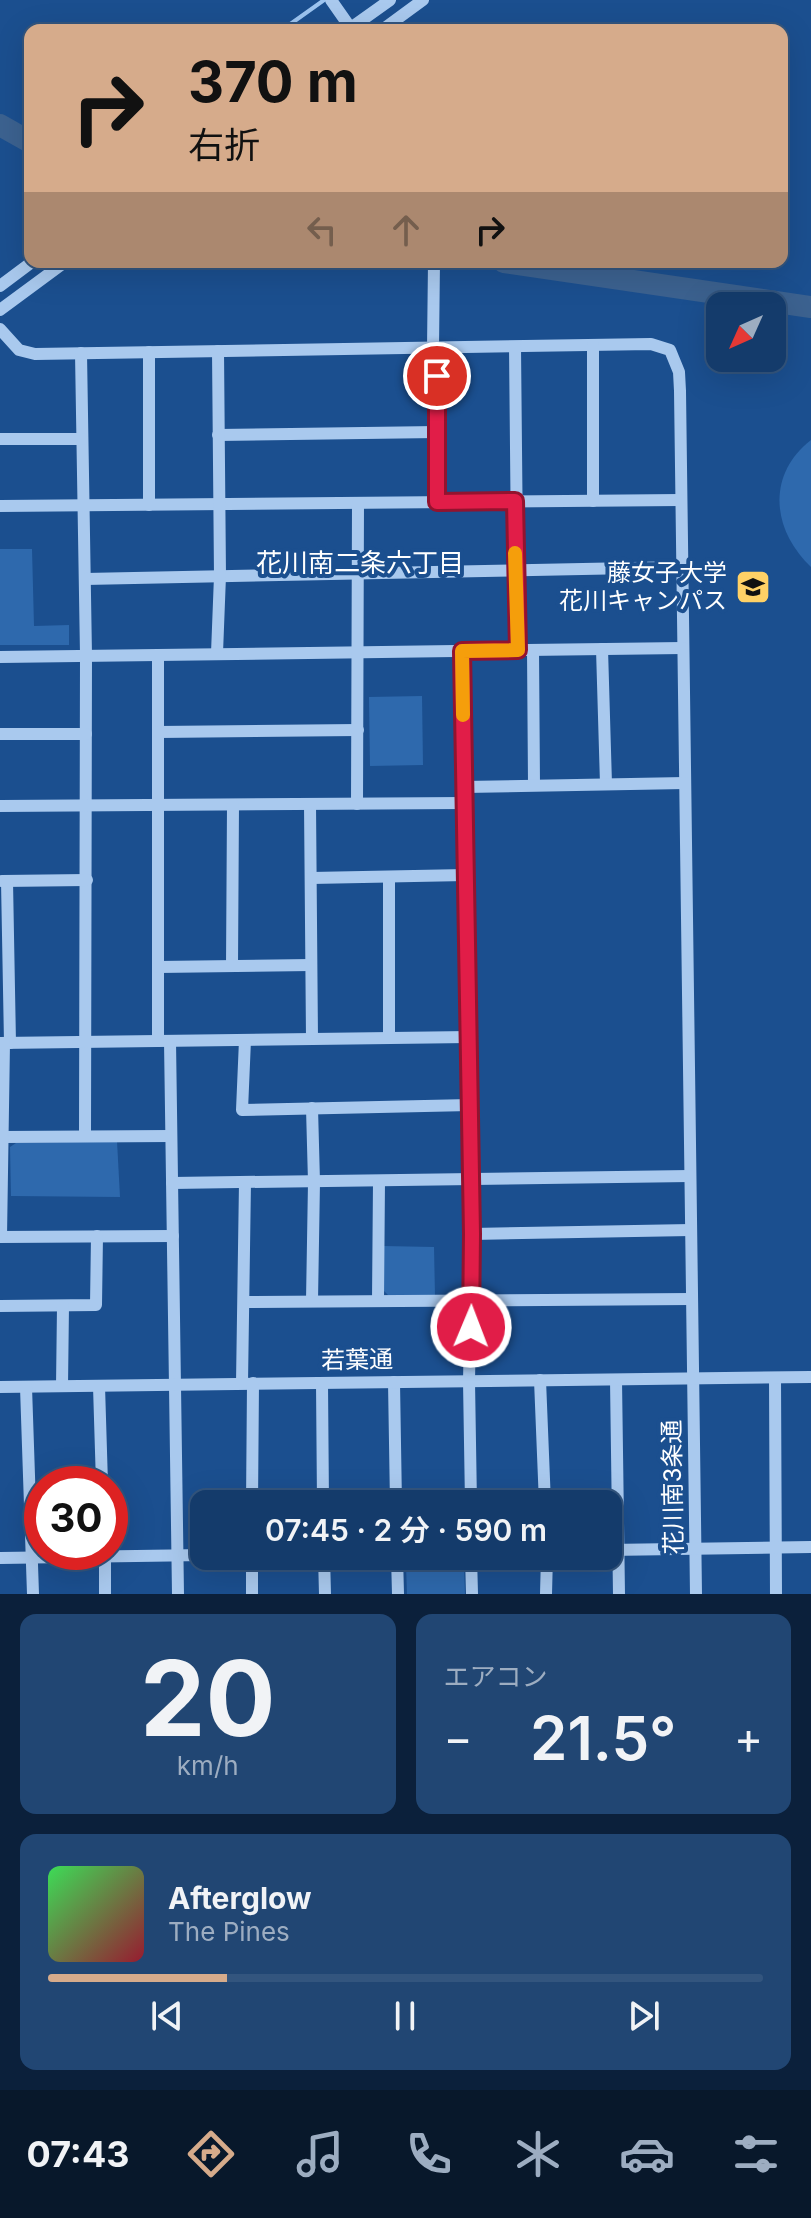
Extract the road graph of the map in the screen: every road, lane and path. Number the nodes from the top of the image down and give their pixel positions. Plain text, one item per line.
1 (390, 0) edge
2 (423, 0) edge
3 (332, 1) edge
4 (347, 24) edge
5 (357, 24) edge
6 (390, 24) edge
7 (24, 268) edge
8 (57, 268) edge
9 (434, 268) edge
10 (0, 286) edge
11 (0, 310) edge
12 (0, 329) edge
13 (593, 345) junction
14 (515, 347) junction
15 (435, 348) junction
16 (218, 351) junction
17 (149, 352) junction
18 (81, 353) junction
19 (437, 432) junction
20 (218, 435) junction
21 (0, 439) edge
22 (82, 439) junction
23 (681, 500) junction
24 (515, 501) junction
25 (593, 501) junction
26 (437, 502) junction
27 (358, 503) junction
28 (218, 504) junction
29 (149, 505) junction
30 (0, 506) edge
31 (83, 506) junction
32 (682, 567) junction
33 (515, 570) junction
34 (358, 573) junction
35 (220, 576) junction
36 (85, 579) junction
37 (683, 648) junction
38 (602, 649) junction
39 (518, 650) junction
40 (533, 650) junction
41 (357, 651) junction
42 (462, 651) junction
43 (217, 653) junction
44 (86, 655) junction
45 (158, 655) junction
46 (0, 657) edge
47 (358, 730) junction
48 (158, 732) junction
49 (0, 734) edge
50 (86, 734) junction
51 (685, 783) junction
52 (606, 784) junction
53 (534, 785) junction
54 (464, 787) junction
55 (465, 803) junction
56 (86, 804) junction
57 (310, 804) junction
58 (357, 804) junction
59 (158, 805) junction
60 (233, 805) junction
61 (0, 806) edge
62 (466, 875) junction
63 (389, 877) junction
64 (311, 878) junction
65 (87, 880) junction
66 (4, 881) edge
67 (311, 965) junction
68 (232, 966) junction
69 (158, 967) junction
70 (469, 1037) junction
71 (389, 1038) junction
72 (312, 1039) junction
73 (245, 1040) junction
74 (164, 1041) junction
75 (87, 1042) junction
76 (5, 1043) edge
77 (470, 1105) junction
78 (312, 1108) junction
79 (85, 1136) junction
80 (171, 1136) junction
81 (3, 1137) junction
82 (690, 1176) junction
83 (471, 1180) junction
84 (379, 1181) junction
85 (245, 1182) junction
86 (314, 1182) junction
87 (172, 1183) junction
88 (691, 1230) junction
89 (472, 1234) junction
90 (97, 1236) junction
91 (173, 1236) junction
92 (0, 1237) edge
93 (692, 1299) junction
94 (378, 1300) junction
95 (472, 1300) junction
96 (312, 1301) junction
97 (244, 1302) junction
98 (0, 1306) edge
99 (63, 1306) junction
100 (811, 1377) edge
101 (775, 1378) junction
102 (693, 1379) junction
103 (540, 1380) junction
104 (616, 1380) junction
105 (469, 1381) junction
106 (394, 1382) junction
107 (174, 1383) junction
108 (248, 1383) junction
109 (322, 1383) junction
110 (62, 1386) junction
111 (99, 1386) junction
112 (0, 1387) edge
113 (26, 1387) junction
114 (29, 1466) edge
115 (101, 1466) edge
116 (252, 1490) edge
117 (323, 1490) edge
118 (396, 1490) edge
119 (471, 1490) edge
120 (544, 1490) edge
121 (614, 1490) edge
122 (811, 1547) edge
123 (776, 1548) junction
124 (696, 1549) junction
125 (622, 1550) edge
126 (128, 1554) edge
127 (177, 1555) junction
128 (190, 1555) edge
129 (0, 1558) edge
130 (24, 1558) edge
131 (33, 1570) edge
132 (105, 1570) edge
133 (252, 1570) edge
134 (324, 1570) edge
135 (397, 1570) edge
136 (471, 1570) edge
137 (547, 1570) edge
138 (616, 1570) edge
139 (33, 1594) edge
140 (105, 1594) edge
141 (178, 1594) edge
142 (252, 1594) edge
143 (325, 1594) edge
144 (398, 1594) edge
145 (472, 1594) edge
146 (546, 1594) edge
147 (619, 1594) edge
148 (696, 1594) edge
149 (776, 1594) edge

1 - 5 street
2 - 6 street
3 - 4 street
7 - 10 street
8 - 11 street
9 - 15 street
12 - 18 street
13 - 14 street
13 - 23 street, 花川南3条通
13 - 25 street
14 - 15 street
14 - 24 street
15 - 16 street
15 - 19 street
16 - 17 street
16 - 20 street
17 - 18 street
17 - 29 street
18 - 22 street
19 - 20 street
19 - 26 street
20 - 28 street
21 - 22 street
22 - 31 street
23 - 25 street
23 - 32 street, 花川南3条通
24 - 25 street
24 - 26 street
24 - 33 street
26 - 27 street
27 - 28 street
27 - 34 street
28 - 29 street
28 - 35 street
29 - 31 street
30 - 31 street
31 - 36 street
32 - 33 street
32 - 37 street, 花川南3条通
33 - 34 street
33 - 39 street
34 - 35 street
34 - 41 street
35 - 36 street
35 - 43 street
36 - 44 street
37 - 38 street
37 - 51 street, 花川南3条通
38 - 40 street
38 - 52 street
39 - 40 street
39 - 42 street
40 - 53 street
41 - 42 street
41 - 43 street
41 - 47 street
42 - 54 street
43 - 45 street
44 - 45 street
44 - 46 street
44 - 50 street
45 - 48 street
47 - 48 street
47 - 58 street
48 - 59 street
49 - 50 street
50 - 56 street
51 - 52 street
51 - 82 street, 花川南3条通
52 - 53 street
53 - 54 street
54 - 55 street
55 - 58 street
55 - 62 street
56 - 59 street
56 - 61 street
56 - 65 street
57 - 58 street
57 - 60 street
57 - 64 street
59 - 60 street
59 - 69 street
60 - 68 street
62 - 63 street
62 - 70 street
63 - 64 street
63 - 71 street
64 - 67 street
65 - 66 street
65 - 75 street
66 - 76 street
67 - 68 street
67 - 72 street
68 - 69 street
69 - 74 street
70 - 71 street
70 - 77 street
71 - 72 street
72 - 73 street
73 - 74 street
73 - 78 street
74 - 75 street
74 - 80 street
75 - 76 street
75 - 79 street
76 - 81 street
77 - 78 street
77 - 83 street
78 - 86 street
79 - 80 street
79 - 81 street
80 - 87 street
81 - 92 street
82 - 83 street
82 - 88 street, 花川南3条通
83 - 84 street
83 - 89 street
84 - 86 street
84 - 94 street
85 - 86 street
85 - 87 street
85 - 97 street
86 - 96 street
87 - 91 street
88 - 89 street
88 - 93 street, 花川南3条通
89 - 95 street
90 - 91 street
90 - 92 street
90 - 99 street
91 - 107 street
93 - 95 street
93 - 102 street, 花川南3条通
94 - 95 street
94 - 96 street
95 - 105 street
96 - 97 street
97 - 108 street
98 - 99 street
99 - 110 street
100 - 101 street, 若葉通
101 - 102 street, 若葉通
101 - 123 street
102 - 104 street, 若葉通
102 - 124 street, 花川南3条通
103 - 104 street, 若葉通
103 - 105 street, 若葉通
103 - 120 street
104 - 121 street
105 - 106 street, 若葉通
105 - 119 street
106 - 109 street, 若葉通
106 - 118 street
107 - 108 street, 若葉通
107 - 111 street, 若葉通
107 - 127 street
108 - 109 street, 若葉通
108 - 116 street
109 - 117 street
110 - 111 street, 若葉通
110 - 113 street, 若葉通
111 - 115 street
112 - 113 street, 若葉通
113 - 114 street
122 - 123 street
123 - 124 street
123 - 149 street
124 - 125 street
124 - 148 street, 花川南3条通
126 - 127 street
127 - 128 street
127 - 141 street
129 - 130 street
131 - 139 street
132 - 140 street
133 - 142 street
134 - 143 street
135 - 144 street
136 - 145 street
137 - 146 street
138 - 147 street

